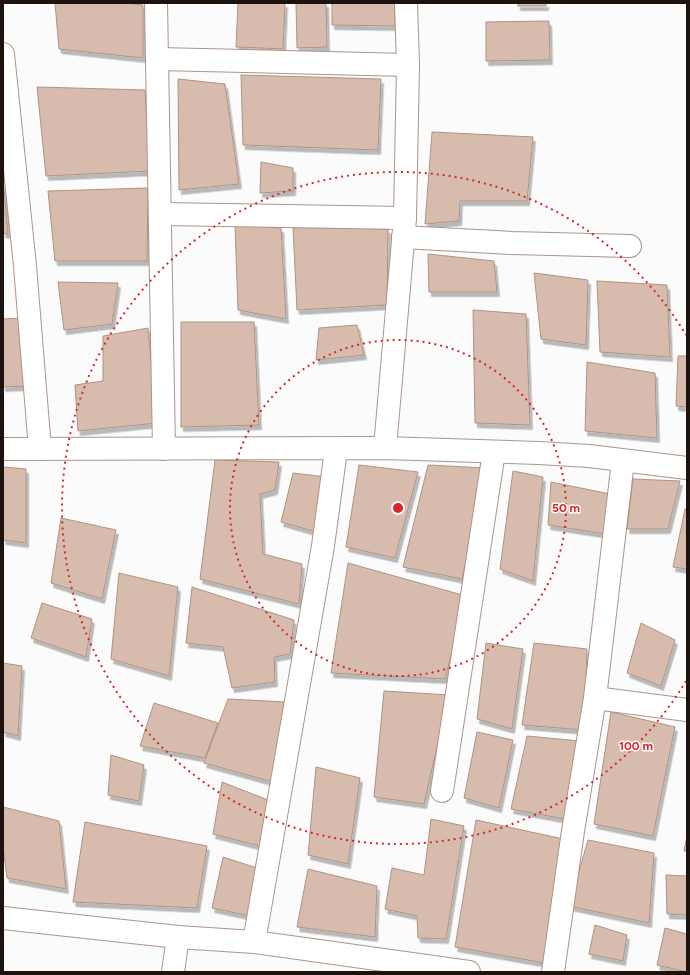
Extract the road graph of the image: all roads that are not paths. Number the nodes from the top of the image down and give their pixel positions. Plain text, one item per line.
1 (156, 3) edge
2 (406, 3) edge
3 (3, 54) edge
4 (158, 59) junction
5 (408, 65) junction
6 (160, 214) junction
7 (404, 227) junction
8 (630, 246) dead end
9 (385, 448) junction
10 (3, 449) edge
11 (40, 449) junction
12 (164, 449) junction
13 (336, 450) junction
14 (494, 452) junction
15 (623, 461) junction
16 (687, 468) edge
17 (595, 698) junction
18 (687, 710) edge
19 (442, 791) dead end
20 (3, 918) edge
21 (178, 937) junction
22 (254, 942) junction
23 (172, 972) edge
24 (469, 972) edge
25 (554, 972) edge

1 - 4 street
2 - 5 street
3 - 11 street
4 - 5 street
4 - 6 street
5 - 7 street
6 - 7 street
6 - 12 street
7 - 8 street
7 - 9 street
9 - 13 street
9 - 14 street
10 - 11 street
11 - 12 street
12 - 13 street
13 - 22 street
14 - 15 street
14 - 19 street
15 - 16 street
15 - 17 street
17 - 18 street
17 - 25 street
20 - 21 street
21 - 22 street
21 - 23 street
22 - 24 street

